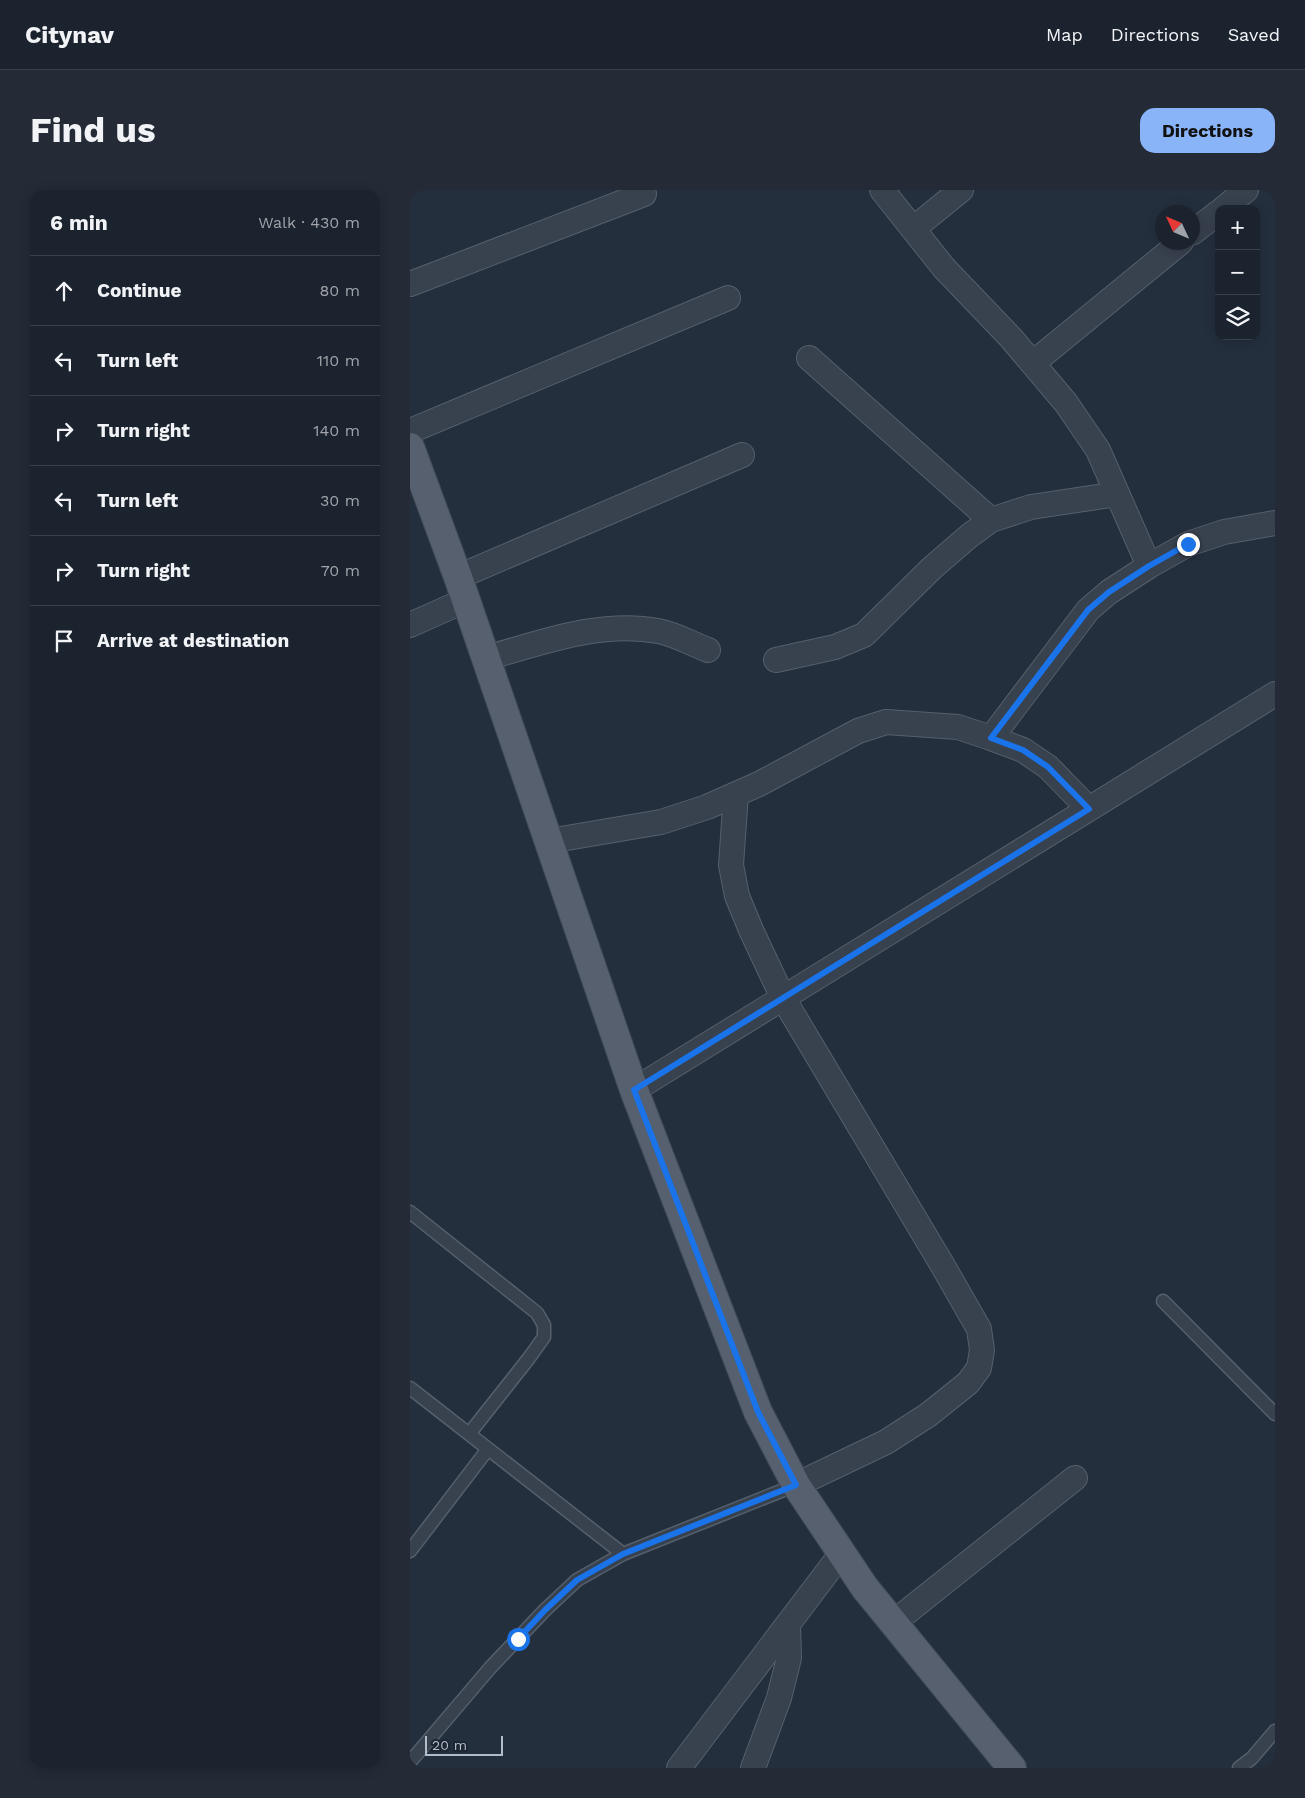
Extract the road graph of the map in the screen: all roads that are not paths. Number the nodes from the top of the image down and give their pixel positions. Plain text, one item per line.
1 (882, 190) edge
2 (961, 190) edge
3 (1246, 190) edge
4 (644, 194) dead end
5 (1228, 205) edge
6 (1215, 215) edge
7 (1200, 227) edge
8 (913, 229) junction
9 (1171, 250) edge
10 (410, 284) edge
11 (728, 298) dead end
12 (810, 358) dead end
13 (1033, 363) junction
14 (410, 431) edge
15 (742, 455) dead end
16 (413, 464) edge
17 (1117, 494) junction
18 (991, 520) junction
19 (1275, 522) edge
20 (1149, 566) junction
21 (462, 589) junction
22 (410, 625) edge
23 (708, 650) dead end
24 (486, 658) junction
25 (776, 660) dead end
26 (1275, 694) edge
27 (991, 738) junction
28 (736, 794) junction
29 (1089, 809) junction
30 (549, 841) junction
31 (783, 998) junction
32 (634, 1090) junction
33 (410, 1212) edge
34 (1162, 1301) dead end
35 (410, 1388) edge
36 (1275, 1414) edge
37 (469, 1434) junction
38 (488, 1450) junction
39 (1075, 1478) dead end
40 (796, 1485) junction
41 (410, 1551) edge
42 (623, 1554) junction
43 (841, 1554) junction
44 (893, 1623) junction
45 (788, 1624) junction
46 (1275, 1731) edge
47 (410, 1762) edge
48 (679, 1768) edge
49 (754, 1768) edge
50 (1012, 1768) edge
51 (1239, 1768) edge

1 - 8 street
2 - 8 street
3 - 5 street
4 - 10 street
6 - 7 street
8 - 13 street
9 - 13 street
11 - 14 street
12 - 18 street
13 - 17 street
15 - 21 street
16 - 21 main road
17 - 18 street
17 - 20 street
18 - 25 street
19 - 20 street
20 - 27 street
21 - 22 street
21 - 24 main road
23 - 24 street
24 - 30 main road
26 - 29 street
27 - 28 street
27 - 29 street
28 - 30 street
28 - 31 street
29 - 31 street
30 - 32 main road
31 - 32 street
31 - 40 street
32 - 40 main road
33 - 37 lane
34 - 36 lane
35 - 37 lane
37 - 38 lane
38 - 41 lane
38 - 42 lane
39 - 44 street
40 - 42 lane
40 - 43 main road
42 - 47 lane
43 - 44 main road
43 - 45 street
44 - 50 main road
45 - 48 street
45 - 49 street
46 - 51 lane

